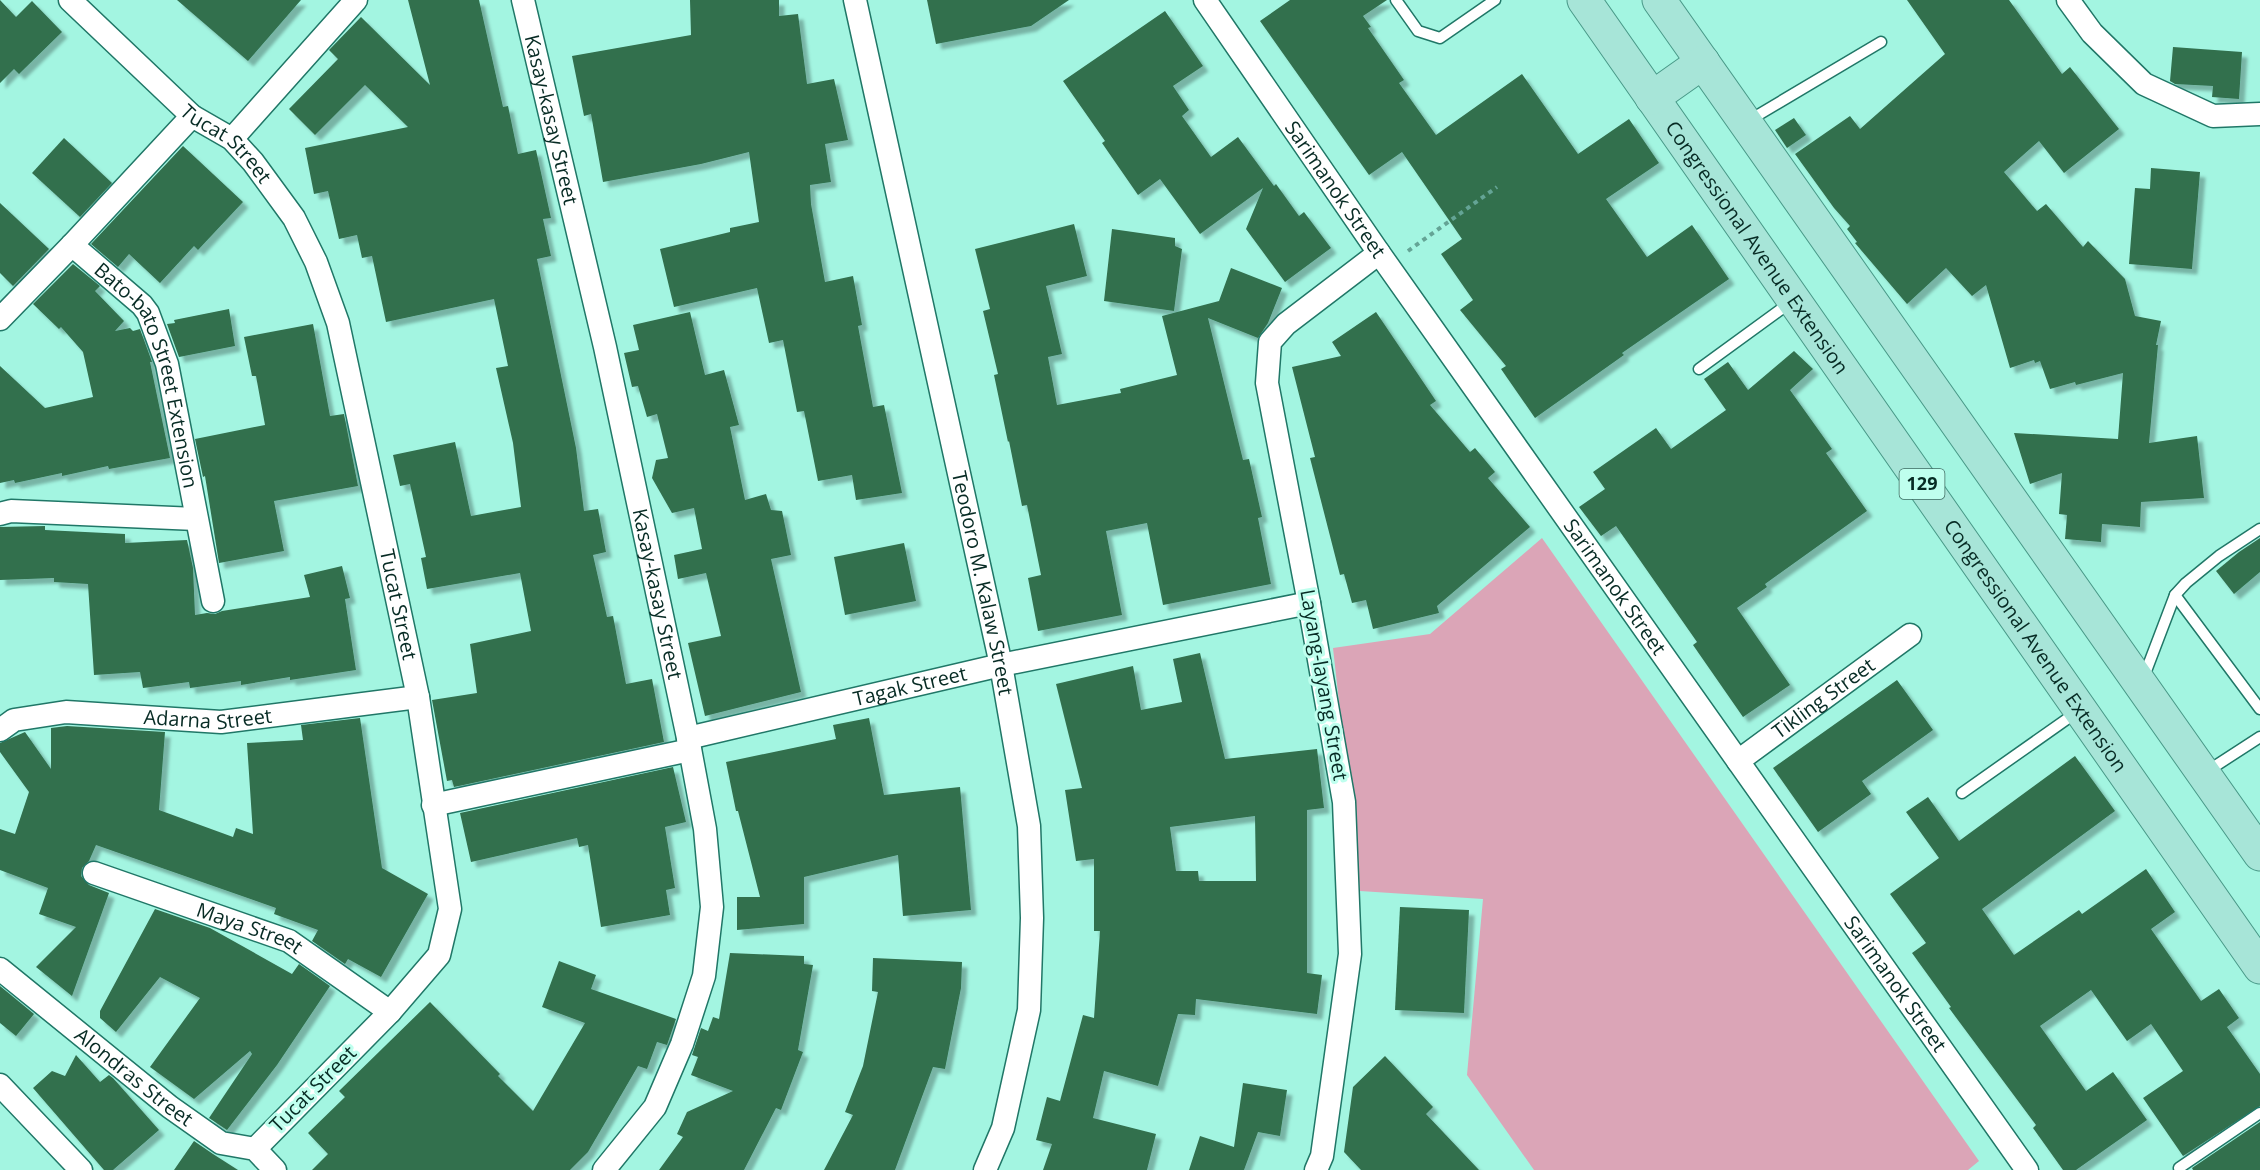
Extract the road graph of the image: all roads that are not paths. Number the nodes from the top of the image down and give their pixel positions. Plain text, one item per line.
1 (70, 0) edge
2 (356, 0) edge
3 (523, 0) edge
4 (855, 0) edge
5 (1205, 0) edge
6 (1396, 0) edge
7 (1495, 0) edge
8 (1584, 0) edge
9 (1659, 0) edge
10 (2068, 0) edge
11 (1881, 42) dead end
12 (1703, 62) junction
13 (1652, 98) junction
14 (2260, 114) edge
15 (192, 116) junction
16 (1745, 122) junction
17 (232, 139) junction
18 (72, 245) junction
19 (1383, 259) junction
20 (1793, 300) junction
21 (0, 319) edge
22 (1699, 369) dead end
23 (0, 514) edge
24 (196, 519) junction
25 (2260, 529) edge
26 (2175, 595) junction
27 (213, 601) dead end
28 (1310, 603) junction
29 (1910, 635) dead end
30 (1001, 665) junction
31 (2140, 684) junction
32 (418, 697) junction
33 (2260, 709) edge
34 (2080, 710) junction
35 (0, 730) edge
36 (2260, 737) edge
37 (689, 744) junction
38 (1737, 760) junction
39 (2204, 774) junction
40 (1962, 793) dead end
41 (433, 805) junction
42 (2260, 854) edge
43 (94, 873) dead end
44 (2260, 967) edge
45 (0, 969) edge
46 (390, 1012) junction
47 (0, 1085) edge
48 (2260, 1113) edge
49 (255, 1149) junction
50 (1324, 1165) edge
51 (2179, 1168) dead end
52 (81, 1170) edge
53 (275, 1170) edge
54 (604, 1170) edge
55 (985, 1170) edge
56 (2027, 1170) edge

1 - 15 street, Tucat Street
2 - 17 street
3 - 37 street, Kasay-kasay Street
4 - 30 street, Teodoro M. Kalaw Street
5 - 19 street, Sarimanok Street
6 - 7 lane
8 - 13 main road, Congressional Avenue Extension / 129
9 - 12 main road
10 - 14 street
11 - 16 lane
12 - 13 main road
12 - 16 main road
13 - 20 main road, Congressional Avenue Extension / 129
15 - 17 street, Tucat Street
15 - 18 street, Bato-bato Street Extension
16 - 31 main road
17 - 32 street, Tucat Street
18 - 21 street, Bato-bato Street Extension
18 - 24 street, Bato-bato Street Extension
19 - 28 street, Layang-layang Street
19 - 38 street, Sarimanok Street
20 - 22 lane
20 - 34 main road, Congressional Avenue Extension / 129
23 - 24 street, Bato-bato Street Extension
24 - 27 street, Bato-bato Street Extension
25 - 26 lane
26 - 31 lane
26 - 33 lane
28 - 30 street, Tagak Street
28 - 50 street, Layang-layang Street
29 - 38 street, Tikling Street
30 - 37 street, Tagak Street
30 - 55 street, Teodoro M. Kalaw Street
31 - 39 main road
32 - 35 street, Adarna Street
32 - 41 street, Tucat Street
34 - 40 lane
34 - 44 main road, Congressional Avenue Extension / 129
36 - 39 lane
37 - 41 street, Tagak Street
37 - 54 street, Kasay-kasay Street
38 - 56 street, Sarimanok Street
39 - 42 main road
41 - 46 street, Tucat Street
43 - 46 street, Maya Street
45 - 49 street, Alondras Street
46 - 49 street, Tucat Street
47 - 52 street
48 - 51 lane
49 - 53 street

